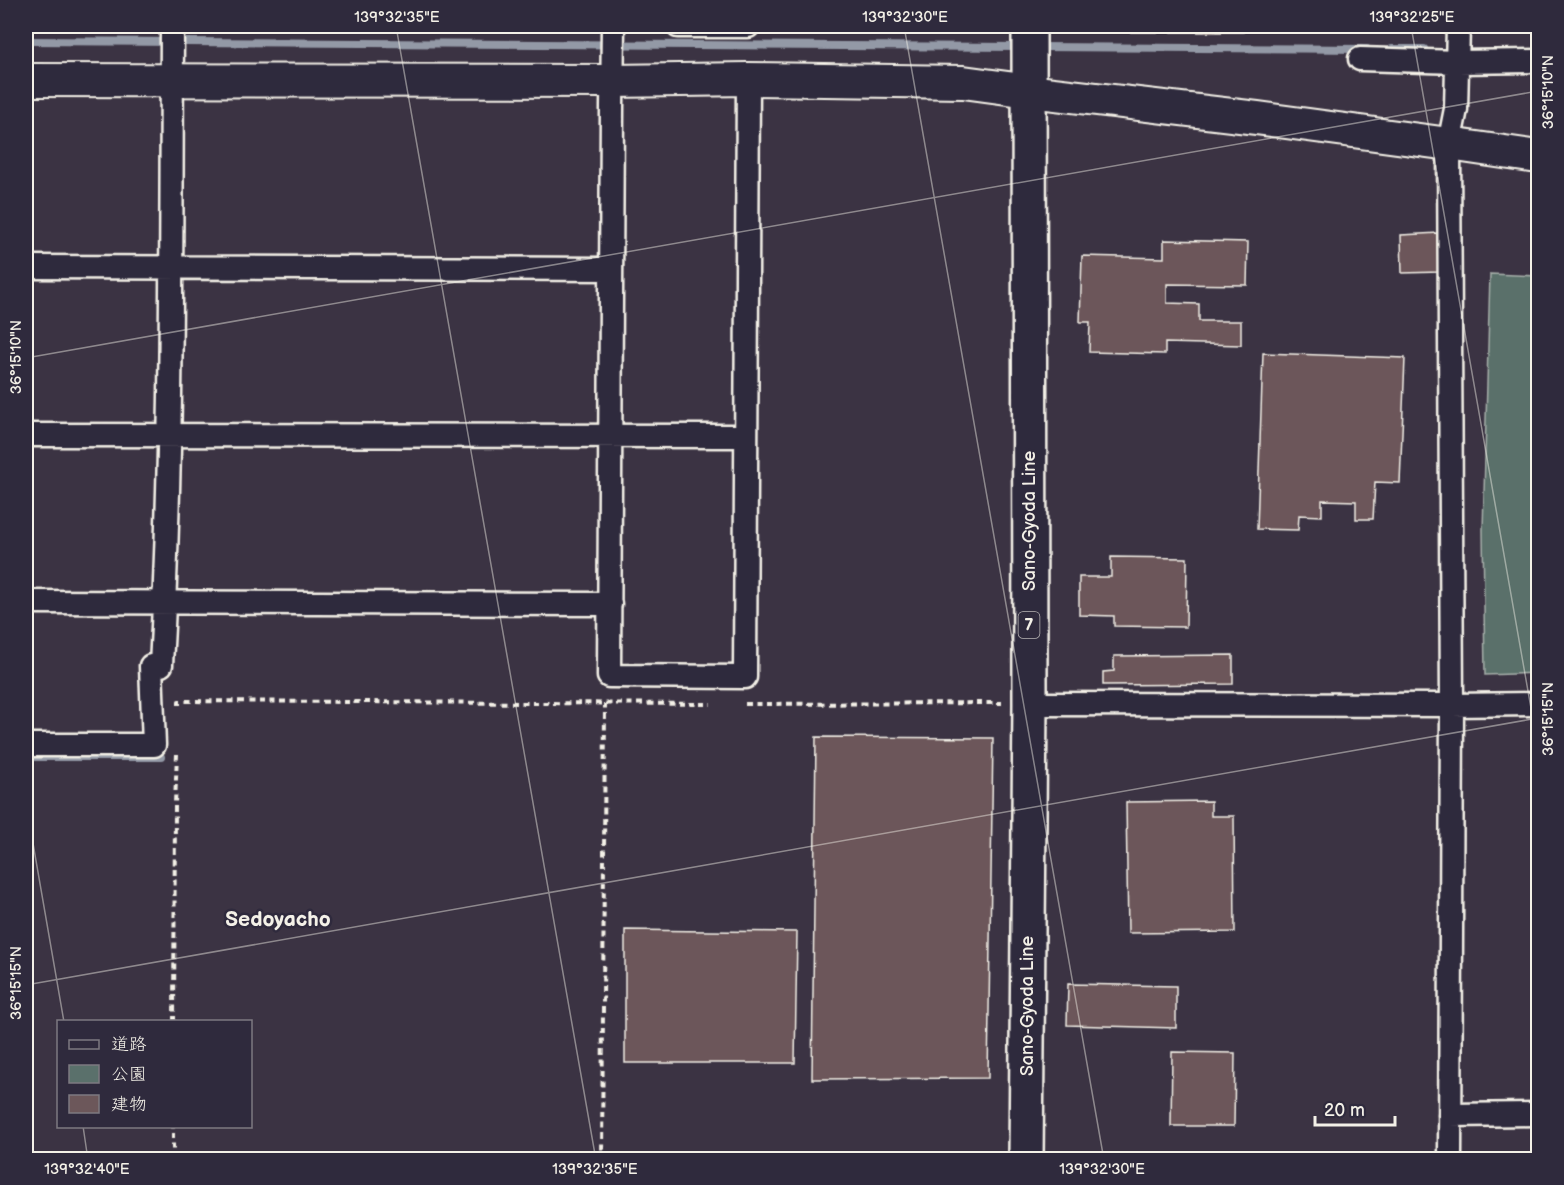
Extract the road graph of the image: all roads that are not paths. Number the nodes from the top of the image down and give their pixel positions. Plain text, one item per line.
1 (172, 26) edge
2 (613, 26) edge
3 (678, 26) edge
4 (748, 26) edge
5 (1029, 26) edge
6 (1458, 26) edge
7 (1360, 59) dead end
8 (1539, 61) edge
9 (1458, 62) junction
10 (748, 79) junction
11 (26, 80) edge
12 (172, 81) junction
13 (612, 81) junction
14 (1029, 91) junction
15 (1449, 144) junction
16 (1539, 158) edge
17 (26, 267) edge
18 (171, 267) junction
19 (610, 269) junction
20 (26, 435) edge
21 (168, 435) junction
22 (610, 436) junction
23 (746, 436) junction
24 (26, 602) edge
25 (165, 602) junction
26 (610, 604) junction
27 (1030, 704) junction
28 (1539, 704) edge
29 (1452, 705) junction
30 (26, 745) edge
31 (1539, 1114) edge
32 (1450, 1115) junction
33 (1026, 1160) edge
34 (1450, 1160) edge

1 - 12 street
2 - 13 street
3 - 4 street
5 - 14 main road, Sano-Gyoda Line / 7
6 - 9 street
7 - 9 street
8 - 9 street
9 - 15 street
10 - 13 street
10 - 14 street
10 - 23 street
11 - 12 street
12 - 13 street
12 - 18 street
13 - 19 street
14 - 15 street
14 - 27 main road, Sano-Gyoda Line / 7
15 - 16 street
15 - 29 street
17 - 18 street
18 - 19 street
18 - 21 street
19 - 22 street
20 - 21 street
21 - 22 street
21 - 25 street
22 - 23 street
22 - 26 street
23 - 26 street
24 - 25 street
25 - 26 street
25 - 30 street
27 - 29 street
27 - 33 main road, Sano-Gyoda Line / 7
28 - 29 street
29 - 32 street
31 - 32 street
32 - 34 street

